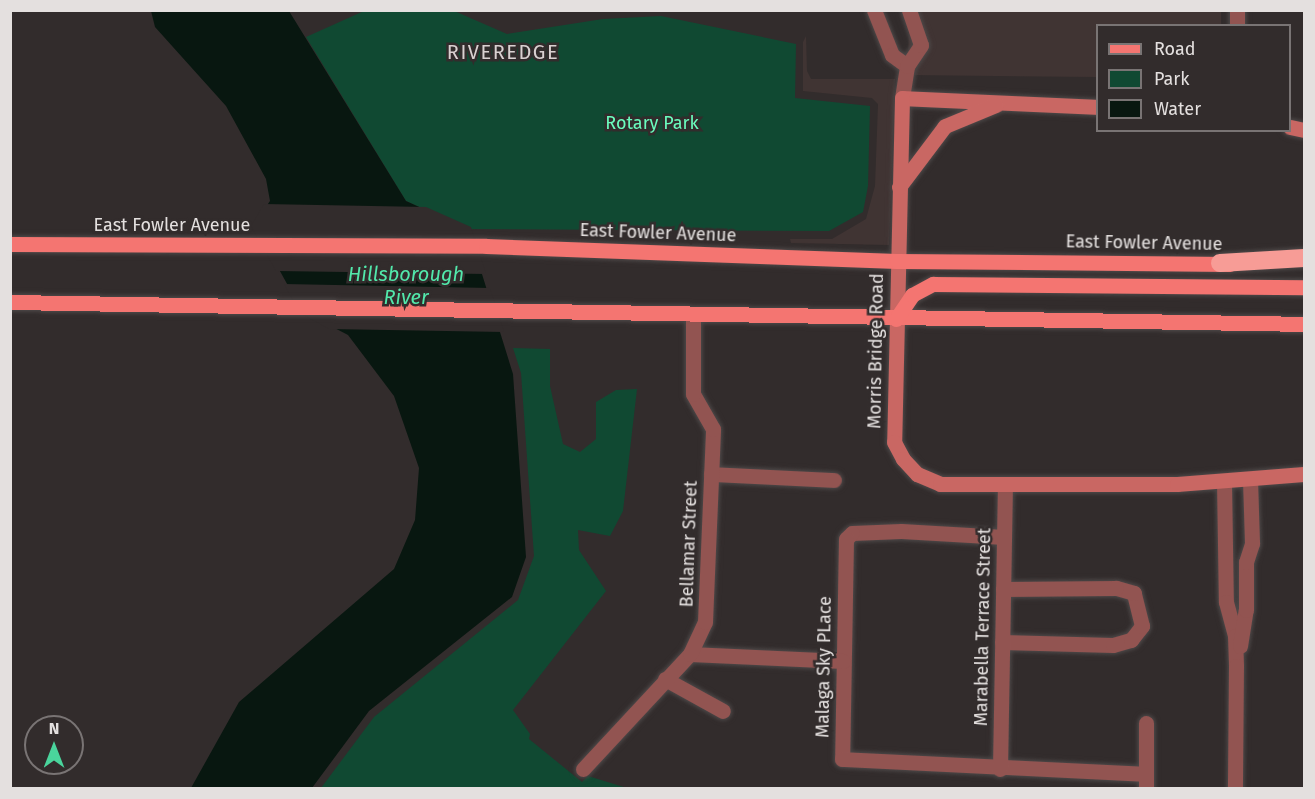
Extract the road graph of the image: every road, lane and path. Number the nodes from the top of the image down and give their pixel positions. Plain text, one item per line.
1 (874, 10) edge
2 (909, 10) edge
3 (907, 66) junction
4 (902, 98) junction
5 (1002, 103) junction
6 (1096, 107) edge
7 (899, 186) junction
8 (10, 244) edge
9 (1305, 258) edge
10 (897, 261) junction
11 (1220, 263) junction
12 (1305, 264) edge
13 (1305, 287) edge
14 (10, 302) edge
15 (693, 316) junction
16 (896, 319) junction
17 (1305, 324) edge
18 (711, 474) junction
19 (1305, 474) edge
20 (1250, 479) junction
21 (834, 480) dead end
22 (1224, 481) junction
23 (1005, 486) junction
24 (1004, 537) junction
25 (1003, 589) junction
26 (1002, 642) junction
27 (690, 654) junction
28 (843, 661) junction
29 (1236, 666) junction
30 (665, 679) junction
31 (723, 711) dead end
32 (1146, 723) dead end
33 (583, 769) dead end
34 (1000, 769) junction
35 (1146, 781) edge
36 (1235, 789) edge

1 - 3 street
2 - 3 street
3 - 4 street
4 - 5 street
4 - 7 street, Morris Bridge Road
5 - 6 street
5 - 7 street
7 - 10 street, Morris Bridge Road
8 - 10 main road, East Fowler Avenue
9 - 11 highway
10 - 11 main road, East Fowler Avenue
10 - 16 street, Morris Bridge Road
11 - 12 main road, East Fowler Avenue
13 - 16 main road
14 - 15 main road
15 - 16 main road
15 - 18 street, Bellamar Street
16 - 17 main road
16 - 23 street, Morris Bridge Road
18 - 21 street
18 - 27 street, Bellamar Street
19 - 20 street, Morris Bridge Road
20 - 22 street, Morris Bridge Road
20 - 29 street
22 - 23 street, Morris Bridge Road
22 - 29 street
23 - 24 street, Marabella Terrace Street
24 - 25 street, Marabella Terrace Street
24 - 28 street, Malaga Sky PLace
25 - 26 street, Marabella Terrace Street
25 - 26 street
26 - 34 street, Marabella Terrace Street
27 - 28 street
27 - 30 street, Bellamar Street
28 - 34 street, Malaga Sky PLace
29 - 36 street
30 - 31 street
30 - 33 street, Bellamar Street
32 - 35 street
34 - 35 street, Malaga Sky PLace

